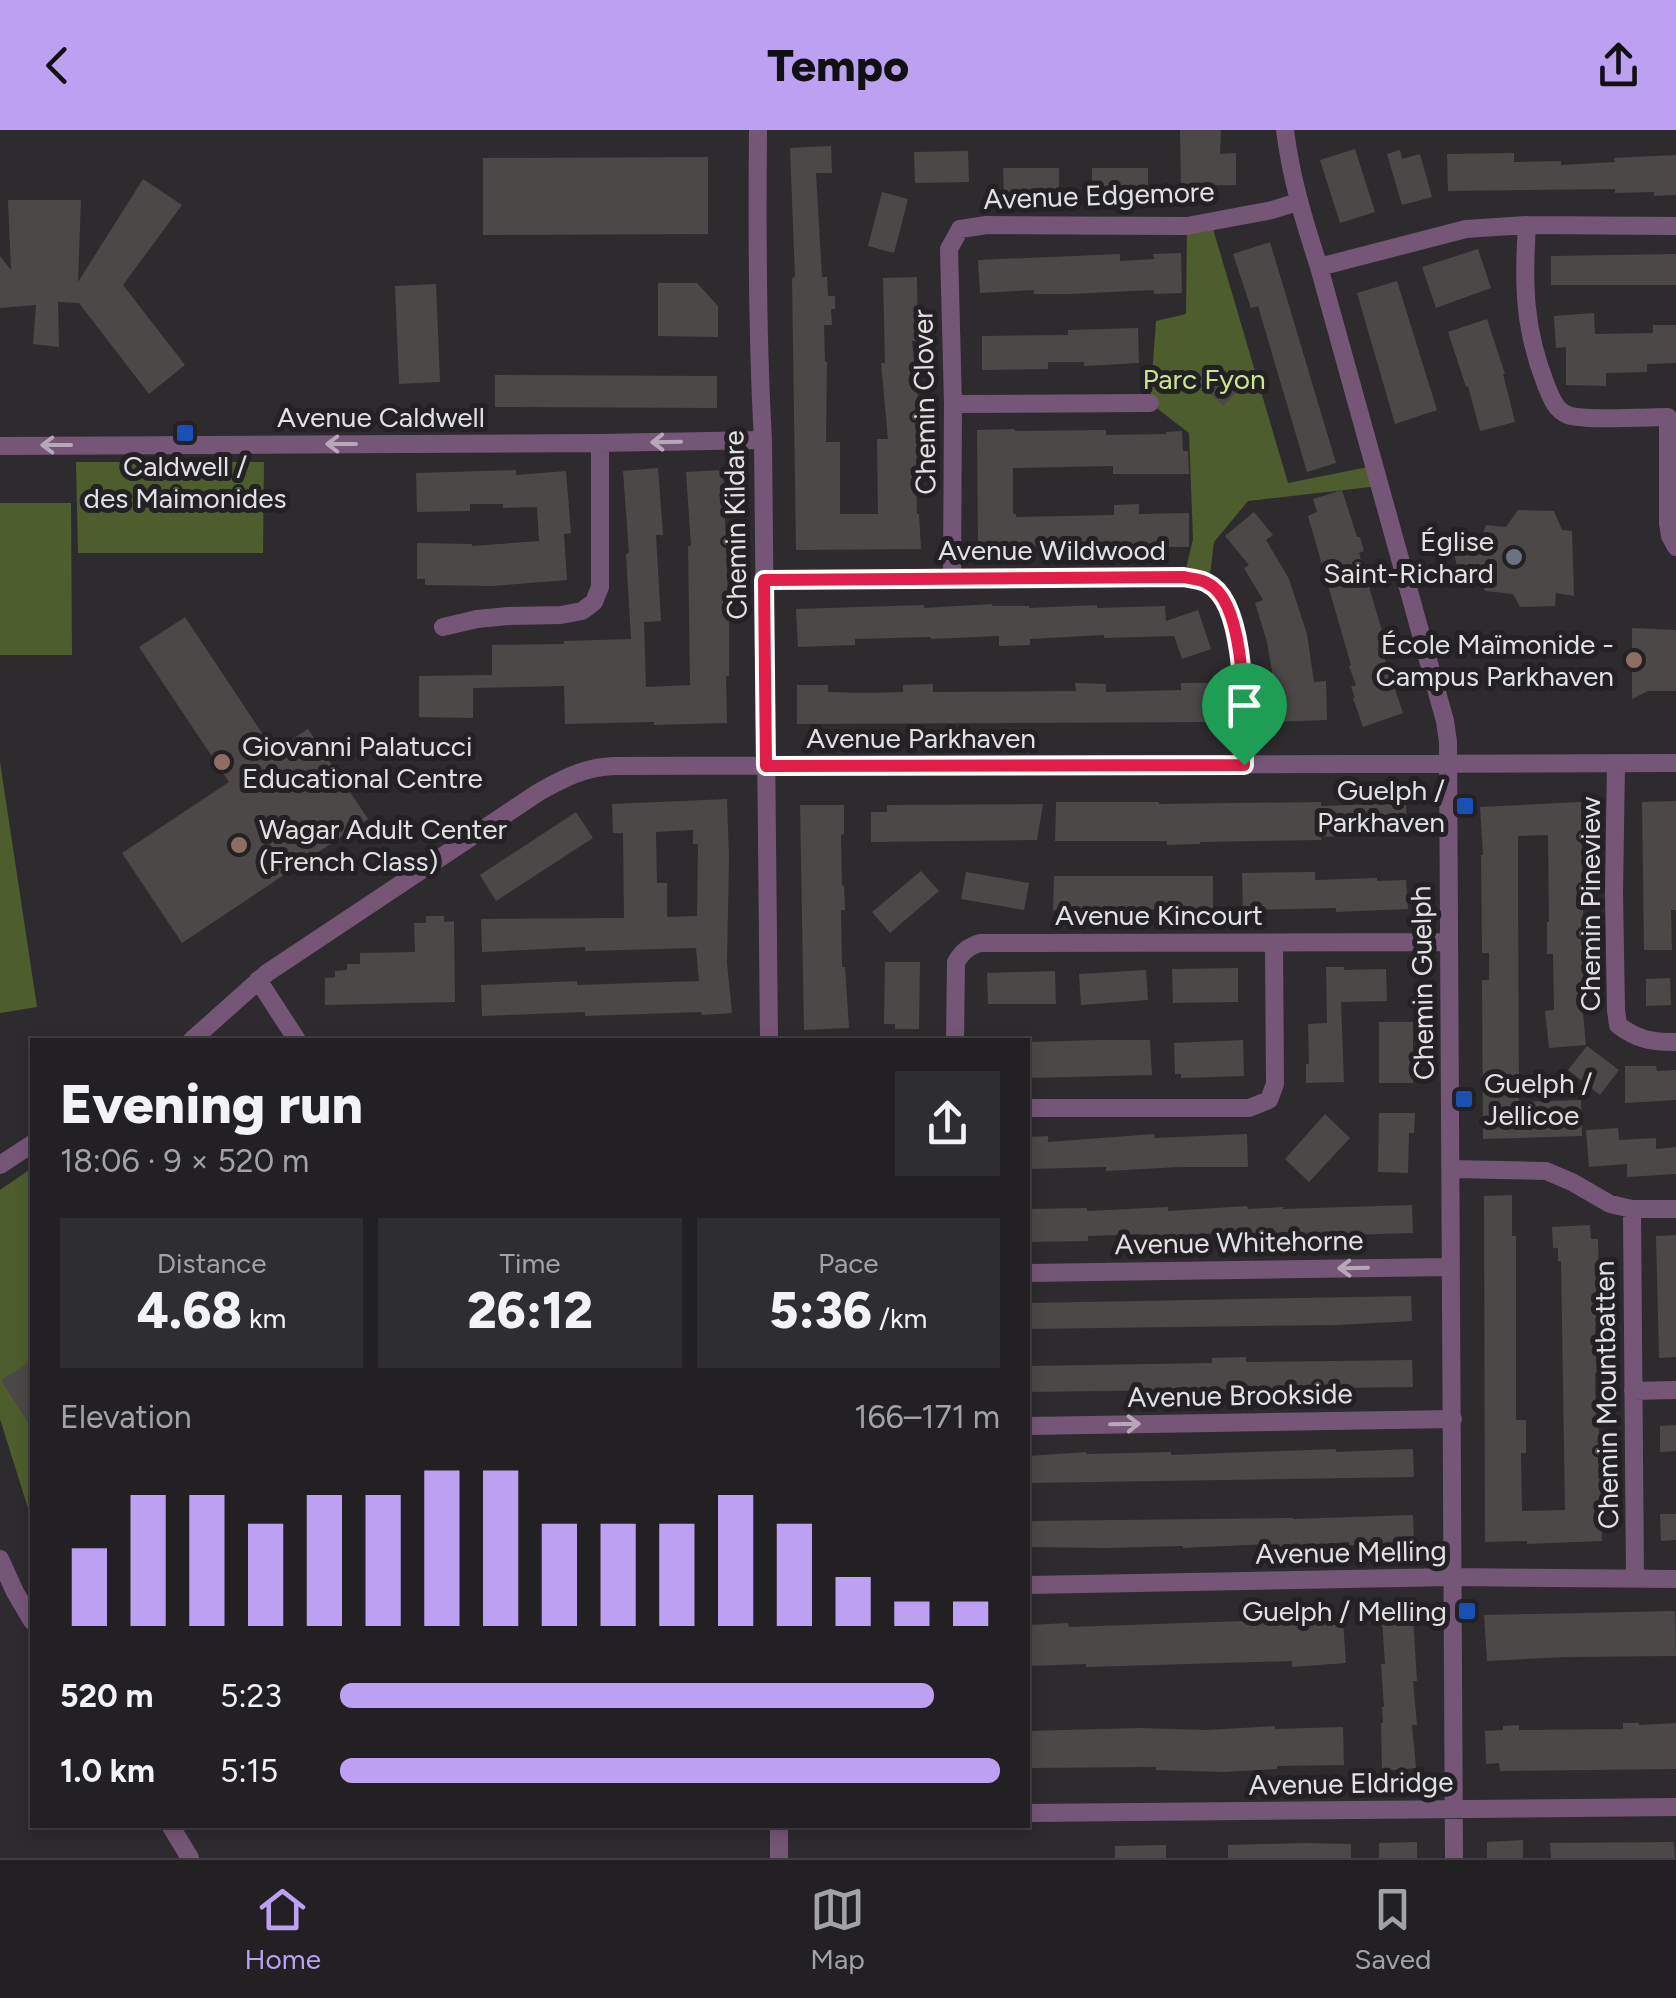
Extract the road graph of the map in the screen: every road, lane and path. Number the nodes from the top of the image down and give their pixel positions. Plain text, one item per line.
1 (758, 130) edge
2 (1285, 130) edge
3 (1298, 202) junction
4 (1526, 225) junction
5 (1676, 226) edge
6 (960, 229) joint
7 (1318, 267) junction
8 (1150, 403) dead end
9 (953, 404) junction
10 (763, 440) junction
11 (600, 444) junction
12 (0, 446) edge
13 (1676, 547) edge
14 (952, 578) junction
15 (764, 580) junction
16 (443, 627) dead end
17 (1449, 763) junction
18 (1616, 764) junction
19 (1676, 764) edge
20 (1244, 765) junction
21 (766, 766) junction
22 (1448, 942) junction
23 (1274, 943) junction
24 (258, 980) junction
25 (194, 1038) edge
26 (295, 1038) edge
27 (769, 1038) edge
28 (955, 1038) edge
29 (1676, 1042) edge
30 (1030, 1108) edge
31 (30, 1145) edge
32 (0, 1165) edge
33 (1452, 1170) junction
34 (1676, 1209) edge
35 (1632, 1210) junction
36 (1450, 1267) junction
37 (1030, 1273) edge
38 (1676, 1390) edge
39 (1633, 1391) junction
40 (1453, 1419) junction
41 (1030, 1426) edge
42 (0, 1559) edge
43 (1452, 1577) junction
44 (1635, 1579) junction
45 (1676, 1579) edge
46 (1030, 1585) edge
47 (30, 1613) edge
48 (1676, 1806) edge
49 (1454, 1809) junction
50 (1030, 1813) edge
51 (173, 1828) edge
52 (778, 1828) edge
53 (190, 1858) edge
54 (779, 1858) edge
55 (1454, 1858) edge

1 - 10 street, Chemin Kildare
2 - 3 street, Chemin Guelph
3 - 6 street, Avenue Edgemore
3 - 7 street, Chemin Guelph
4 - 5 street
4 - 7 street
4 - 13 street
6 - 9 street, Chemin Clover
7 - 17 street, Chemin Guelph
8 - 9 street
9 - 14 street, Chemin Clover
10 -> 11 street, Avenue Caldwell
10 - 15 street, Chemin Kildare
11 -> 12 street, Avenue Caldwell
11 - 16 street
14 - 15 street, Avenue Wildwood
14 - 20 street, Avenue Wildwood
15 - 21 street, Chemin Kildare
17 - 18 street, Avenue Parkhaven
17 - 20 street, Avenue Parkhaven
17 - 22 street, Chemin Guelph
18 - 19 street, Avenue Parkhaven
18 - 29 street, Chemin Pineview
20 - 21 street, Avenue Parkhaven
21 - 24 street, Avenue Parkhaven
21 - 27 street, Chemin Kildare
22 - 23 street, Avenue Kincourt
22 - 33 street, Chemin Guelph
23 - 28 street, Avenue Kincourt
23 - 30 street
24 - 25 street, Avenue Parkhaven
24 - 26 street
31 - 32 street
33 - 35 street
33 - 36 street, Chemin Guelph
34 - 35 street
35 - 39 street, Chemin Mountbatten
36 -> 37 street, Avenue Whitehorne
36 - 40 street, Chemin Guelph
38 - 39 street
39 - 44 street, Chemin Mountbatten
41 -> 40 street, Avenue Brookside
40 - 43 street, Chemin Guelph
42 - 47 street
43 - 44 street, Avenue Melling
43 - 46 street, Avenue Melling
43 - 49 street, Chemin Guelph
44 - 45 street, Avenue Melling
48 - 49 street, Avenue Eldridge
49 - 50 street, Avenue Eldridge
49 - 55 street, Chemin Guelph
51 - 53 street
52 - 54 street

